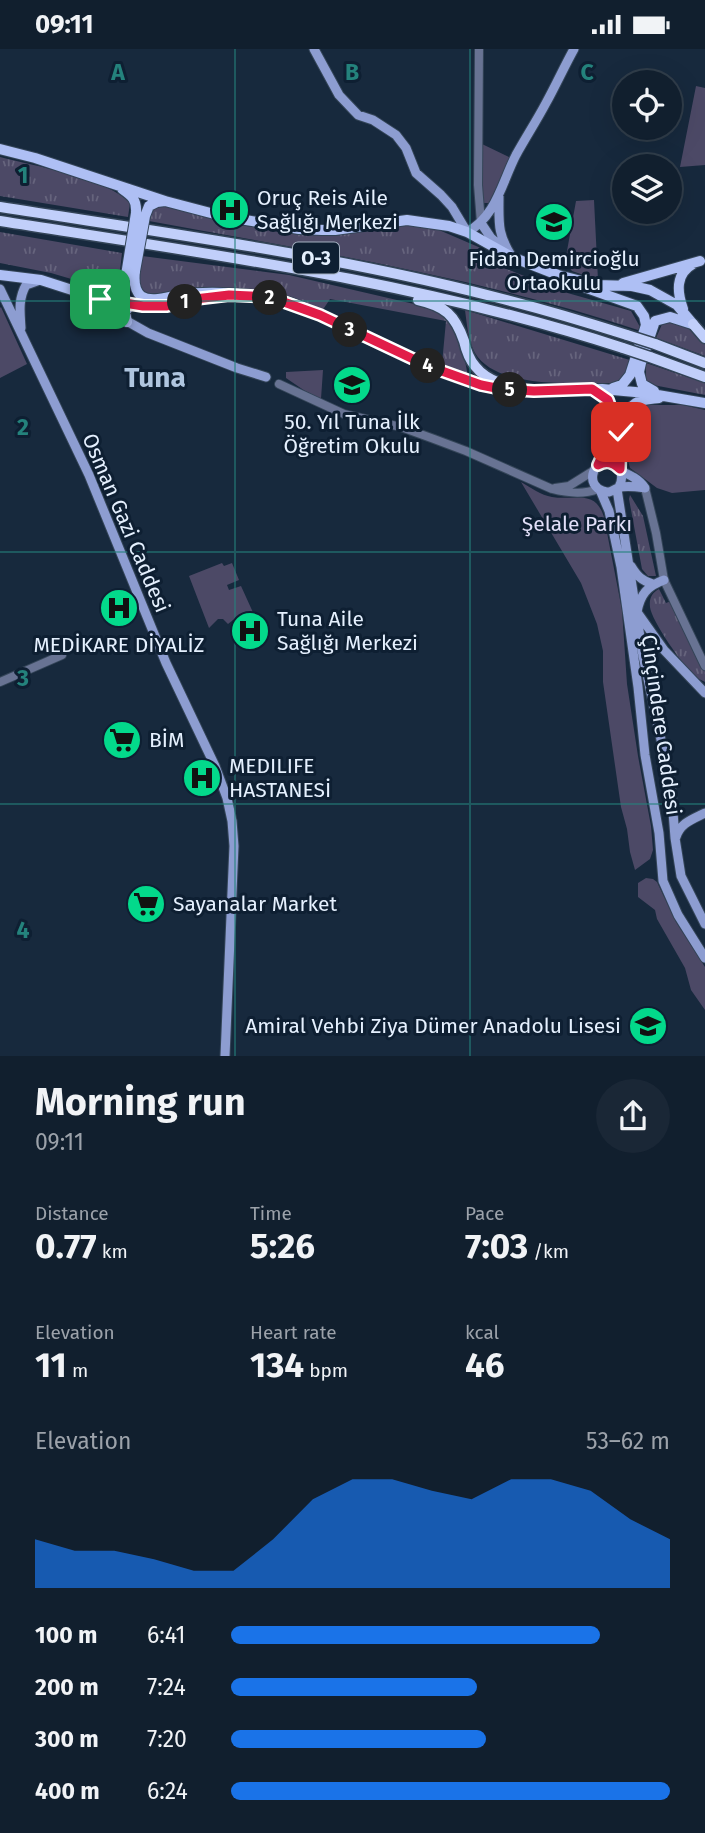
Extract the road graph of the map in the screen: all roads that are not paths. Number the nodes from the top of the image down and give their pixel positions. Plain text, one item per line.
1 (314, 49) edge
2 (479, 49) edge
3 (574, 49) edge
4 (0, 149) edge
5 (107, 181) junction
6 (499, 195) junction
7 (166, 201) junction
8 (0, 207) edge
9 (140, 215) junction
10 (456, 215) junction
11 (0, 221) edge
12 (481, 223) junction
13 (449, 226) junction
14 (467, 232) junction
15 (512, 257) junction
16 (703, 260) edge
17 (131, 270) junction
18 (0, 275) edge
19 (558, 275) junction
20 (41, 280) junction
21 (363, 281) junction
22 (613, 285) junction
23 (0, 289) edge
24 (229, 295) junction
25 (130, 306) junction
26 (685, 314) junction
27 (127, 322) junction
28 (693, 324) junction
29 (22, 333) junction
30 (705, 338) edge
31 (705, 363) edge
32 (266, 377) dead end
33 (705, 377) edge
34 (279, 384) dead end
35 (597, 389) junction
36 (534, 391) junction
37 (667, 397) junction
38 (705, 403) edge
39 (595, 468) junction
40 (620, 470) junction
41 (552, 488) junction
42 (618, 488) junction
43 (645, 488) junction
44 (599, 490) junction
45 (620, 509) junction
46 (629, 563) junction
47 (664, 580) junction
48 (653, 584) junction
49 (637, 612) junction
50 (62, 655) dead end
51 (705, 666) edge
52 (0, 682) edge
53 (705, 693) edge
54 (645, 755) junction
55 (664, 756) junction
56 (670, 782) junction
57 (650, 784) junction
58 (673, 809) junction
59 (705, 813) edge
60 (692, 819) junction
61 (675, 838) junction
62 (687, 890) junction
63 (671, 901) junction
64 (704, 921) edge
65 (685, 926) junction
66 (705, 958) edge
67 (225, 1056) edge

1 - 10 main road
2 - 12 street
3 - 6 main road
4 - 5 main road
5 - 7 main road
5 - 9 main road
6 - 12 main road
6 - 15 main road
7 - 9 main road
7 - 13 main road
8 - 31 highway, O-3, bridge
9 - 17 main road, bridge
10 - 13 main road
10 - 14 main road
11 - 21 highway, O-3
12 - 14 main road
12 - 15 main road
13 - 14 main road
14 - 15 main road
15 - 19 main road
16 - 22 main road
16 - 26 main road
17 - 20 main road
17 - 24 main road
18 - 20 main road
19 - 22 main road
19 - 35 main road
20 - 25 main road
20 - 27 main road
20 - 29 main road, Osman Gazi Caddesi
21 - 33 highway, O-3, bridge
21 - 36 highway
22 - 26 main road
23 - 29 main road, Osman Gazi Caddesi
24 - 25 main road
24 - 36 main road
25 - 27 main road
26 - 28 main road
27 - 32 main road
28 - 30 highway
28 - 37 main road
29 - 67 main road, Osman Gazi Caddesi
34 - 41 street
35 - 36 main road
35 - 37 main road
35 - 39 main road
37 - 38 main road
37 - 40 main road
39 - 40 main road
39 - 41 street
39 - 44 main road
40 - 42 main road
40 - 43 main road
41 - 44 street
42 - 43 main road
42 - 44 main road
42 - 45 main road, Çinçindere Caddesi
43 - 45 main road
43 - 47 street
44 - 54 main road, Çinçindere Caddesi
45 - 46 main road, Çinçindere Caddesi
46 - 48 main road
46 - 49 main road, Çinçindere Caddesi
47 - 48 main road
47 - 51 street
48 - 49 main road
49 - 53 main road
49 - 55 main road, Çinçindere Caddesi
50 - 52 street
54 - 55 main road
54 - 57 main road, Çinçindere Caddesi
55 - 56 main road, Çinçindere Caddesi
56 - 57 main road
56 - 58 main road, Çinçindere Caddesi
57 - 63 main road, Çinçindere Caddesi
58 - 60 main road
58 - 61 main road, Çinçindere Caddesi
59 - 60 main road
60 - 61 main road
61 - 62 main road, Çinçindere Caddesi
62 - 63 main road
62 - 64 main road, Çinçindere Caddesi
63 - 65 main road, Çinçindere Caddesi
64 - 65 main road
65 - 66 main road, Çinçindere Caddesi

